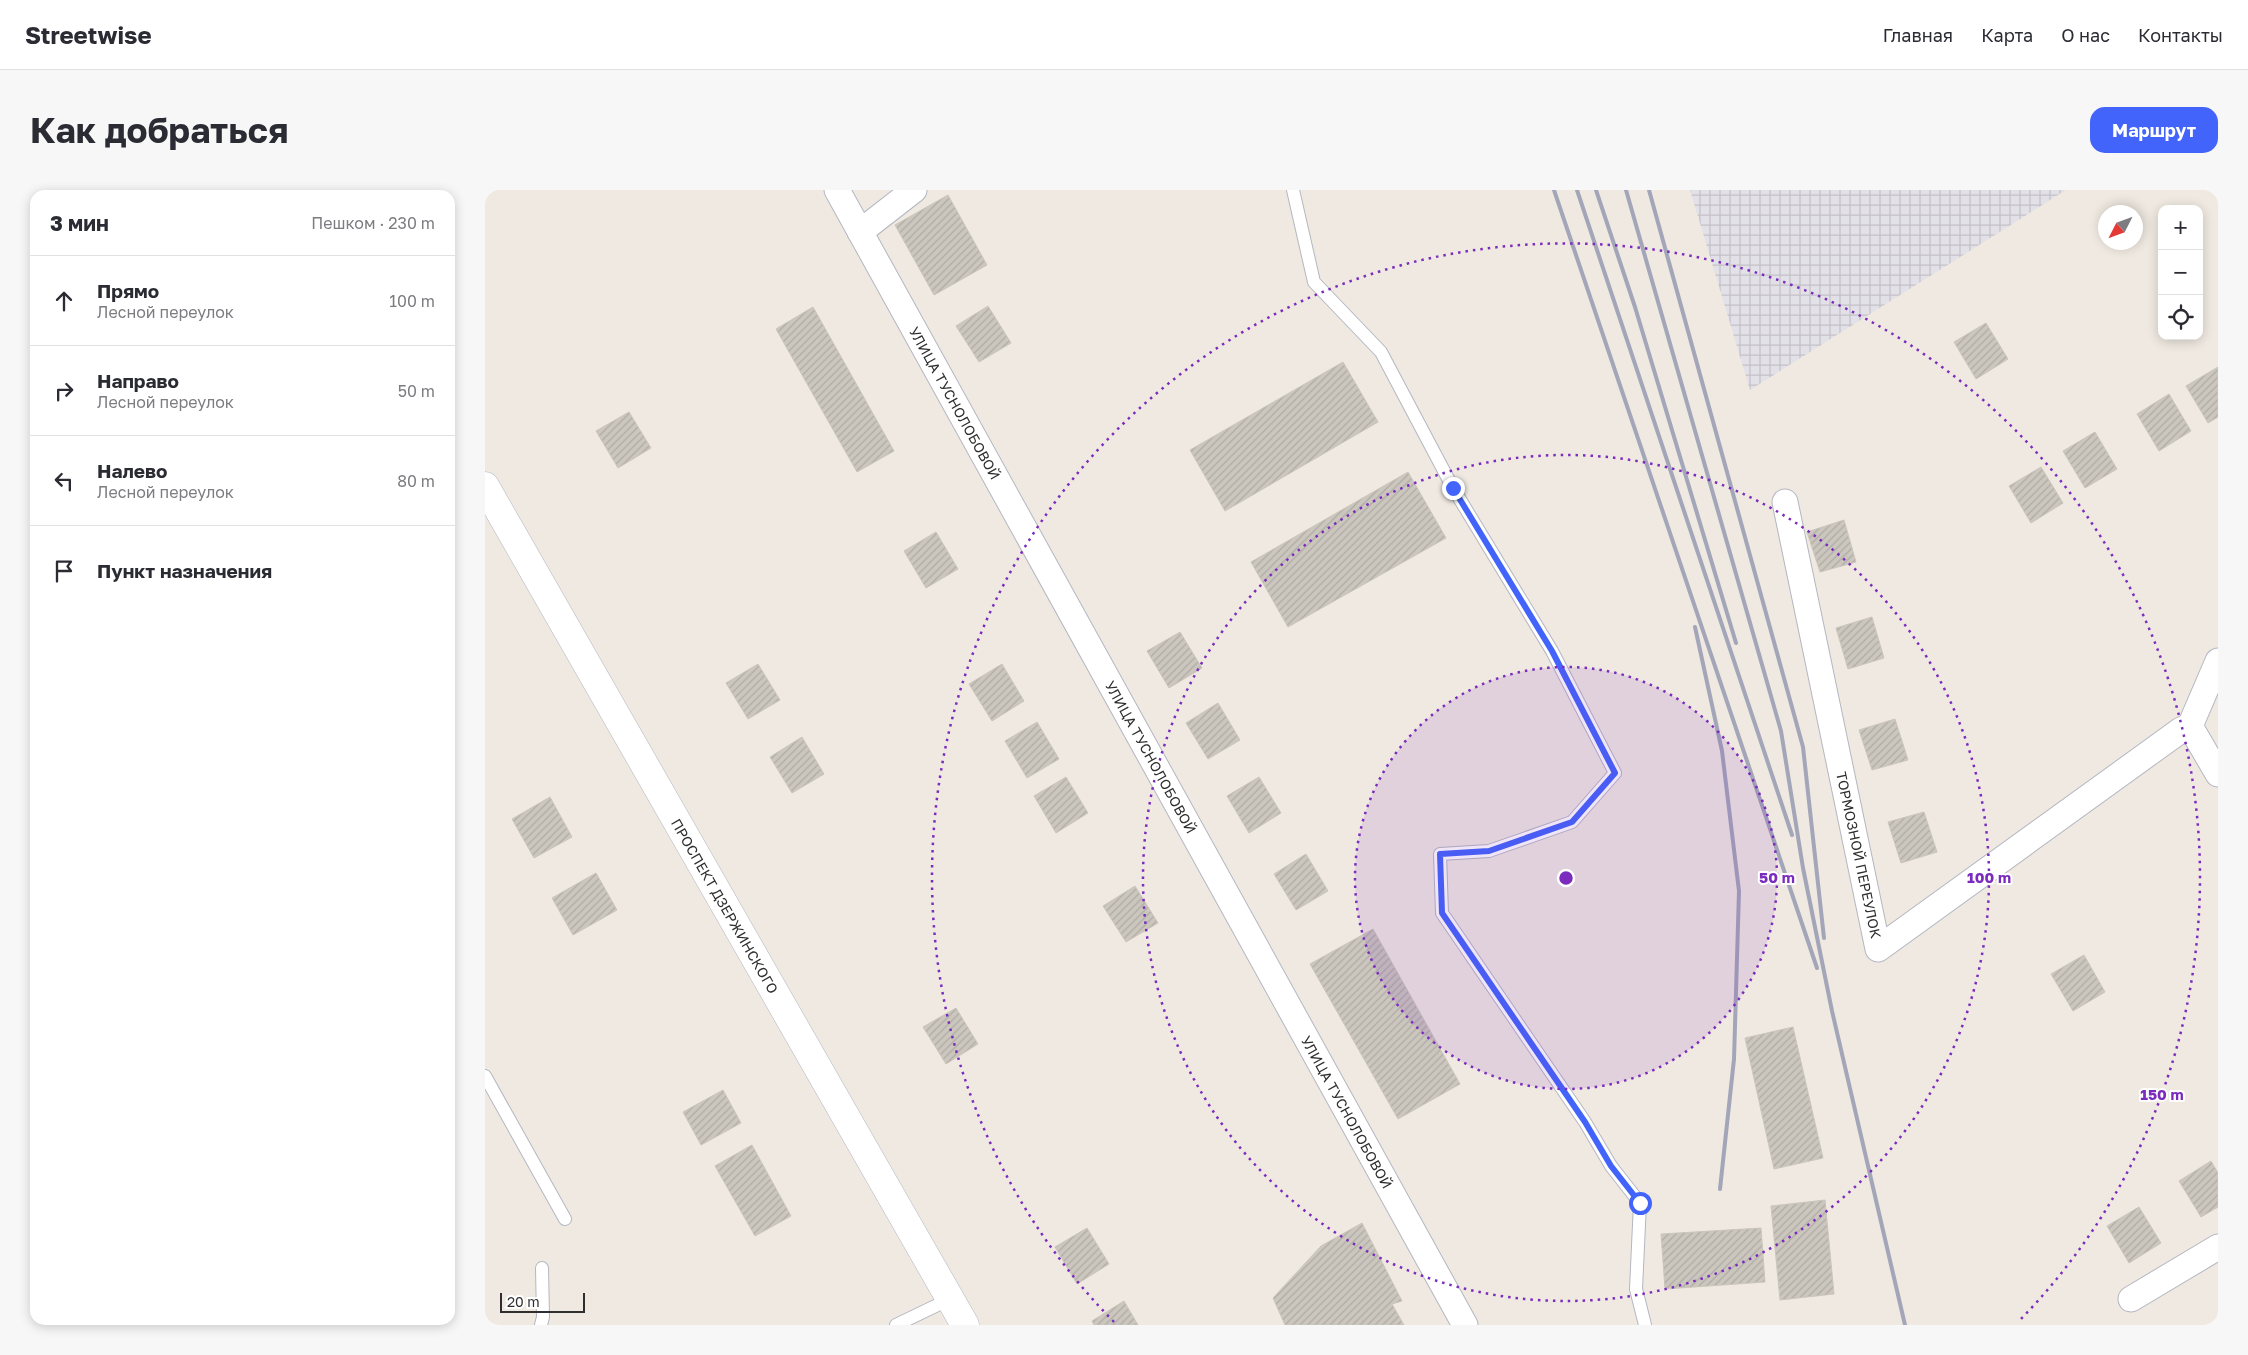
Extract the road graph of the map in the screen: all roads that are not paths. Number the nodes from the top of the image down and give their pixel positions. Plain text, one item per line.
1 (837, 190) edge
2 (914, 190) edge
3 (1293, 190) edge
4 (860, 232) junction
5 (485, 486) edge
6 (1785, 502) dead end
7 (2218, 661) edge
8 (2190, 726) junction
9 (2218, 774) edge
10 (485, 1076) edge
11 (565, 1219) dead end
12 (2218, 1247) edge
13 (542, 1268) dead end
14 (2131, 1299) dead end
15 (951, 1300) junction
16 (541, 1325) edge
17 (896, 1325) edge
18 (965, 1325) edge
19 (1465, 1325) edge
20 (1645, 1325) edge

1 - 4 street, УЛИЦА ТУСНОЛОБОВОЙ
2 - 4 street
3 - 20 lane
4 - 19 street, УЛИЦА ТУСНОЛОБОВОЙ
5 - 15 street, ПРОСПЕКТ ДЗЕРЖИНСКОГО
6 - 8 street, ТОРМОЗНОЙ ПЕРЕУЛОК
7 - 8 street
8 - 9 street
10 - 11 lane
12 - 14 street
13 - 16 lane
15 - 17 lane
15 - 18 street, ПРОСПЕКТ ДЗЕРЖИНСКОГО

